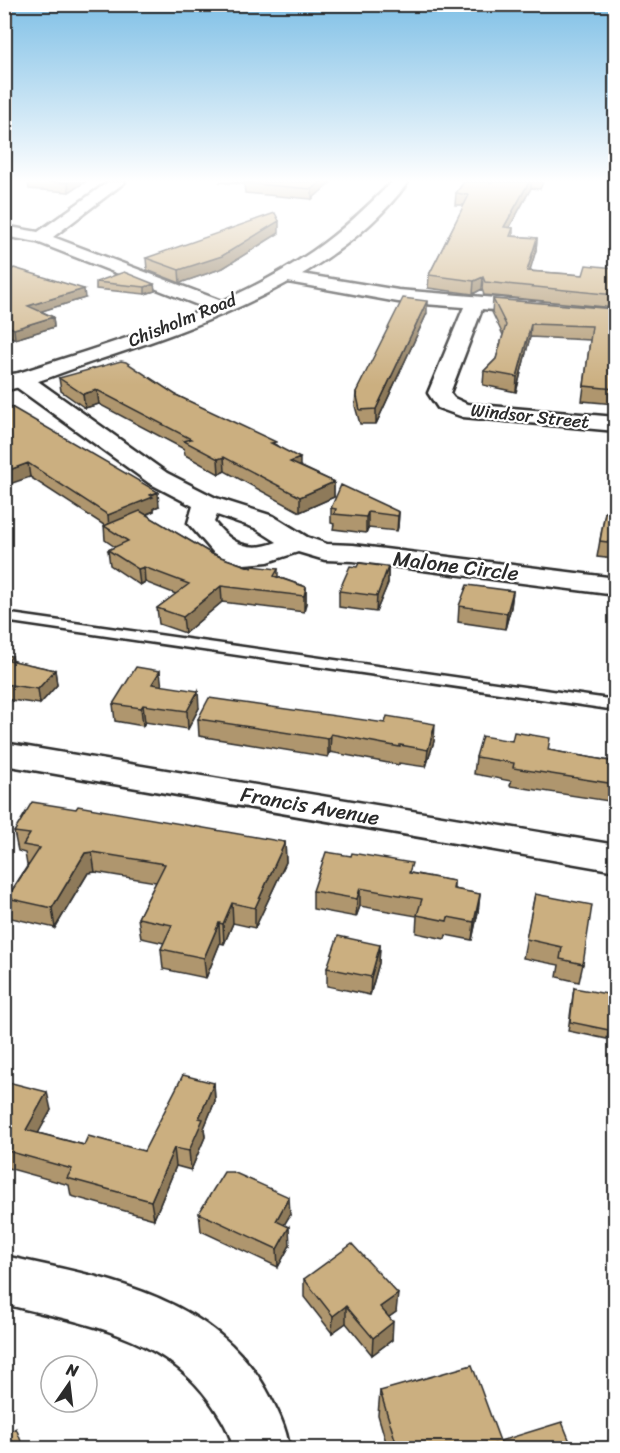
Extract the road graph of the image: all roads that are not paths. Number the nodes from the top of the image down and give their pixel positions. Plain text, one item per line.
1 (72, 250) edge
2 (326, 250) edge
3 (283, 276) junction
4 (474, 303) junction
5 (220, 307) junction
6 (615, 314) edge
7 (12, 382) edge
8 (615, 424) edge
9 (207, 503) junction
10 (297, 543) junction
11 (615, 587) edge
12 (4, 617) edge
13 (615, 705) edge
14 (4, 754) edge
15 (615, 858) edge
16 (4, 1280) edge
17 (261, 1449) edge

1 - 5 street
2 - 3 street, Chisholm Road
3 - 4 street
3 - 5 street, Chisholm Road
4 - 6 street
4 - 8 street, Windsor Street
5 - 7 street, Chisholm Road
7 - 9 street, Malone Circle
9 - 10 street, Malone Circle
9 - 10 street
10 - 11 street, Malone Circle
12 - 13 lane
14 - 15 street, Francis Avenue
16 - 17 street

